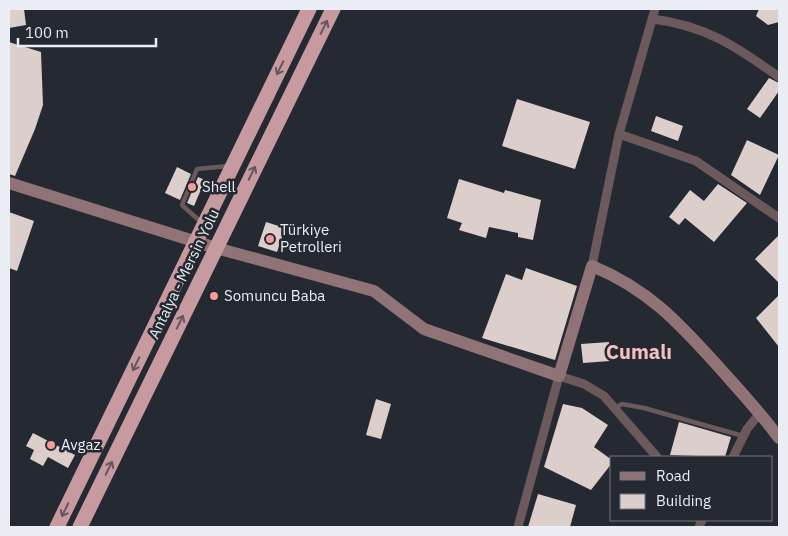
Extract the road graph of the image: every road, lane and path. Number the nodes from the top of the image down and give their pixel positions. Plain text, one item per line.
1 (309, 9) edge
2 (333, 9) edge
3 (655, 9) edge
4 (652, 19) junction
5 (779, 77) edge
6 (619, 134) junction
7 (232, 166) junction
8 (9, 183) edge
9 (779, 218) edge
10 (204, 224) junction
11 (195, 242) junction
12 (216, 248) junction
13 (592, 266) junction
14 (559, 376) junction
15 (615, 408) junction
16 (760, 413) junction
17 (743, 436) junction
18 (779, 438) edge
19 (656, 456) edge
20 (733, 456) edge
21 (57, 527) edge
22 (80, 527) edge
23 (518, 527) edge

1 -> 7 highway, Antalya - Mersin Yolu
12 -> 2 highway, Antalya - Mersin Yolu
3 - 4 street
4 - 5 street
4 - 6 street
6 - 9 street
6 - 13 street
7 - 10 highway, Antalya - Mersin Yolu
7 - 10 lane
8 - 11 street
10 - 11 highway, Antalya - Mersin Yolu
11 - 12 street
11 -> 21 highway, Antalya - Mersin Yolu
12 - 14 street
22 -> 12 highway, Antalya - Mersin Yolu
13 - 14 street
13 - 16 street
14 - 15 street
14 - 23 street
15 - 17 lane
15 - 19 street
16 - 17 street
16 - 18 street
17 - 20 street

